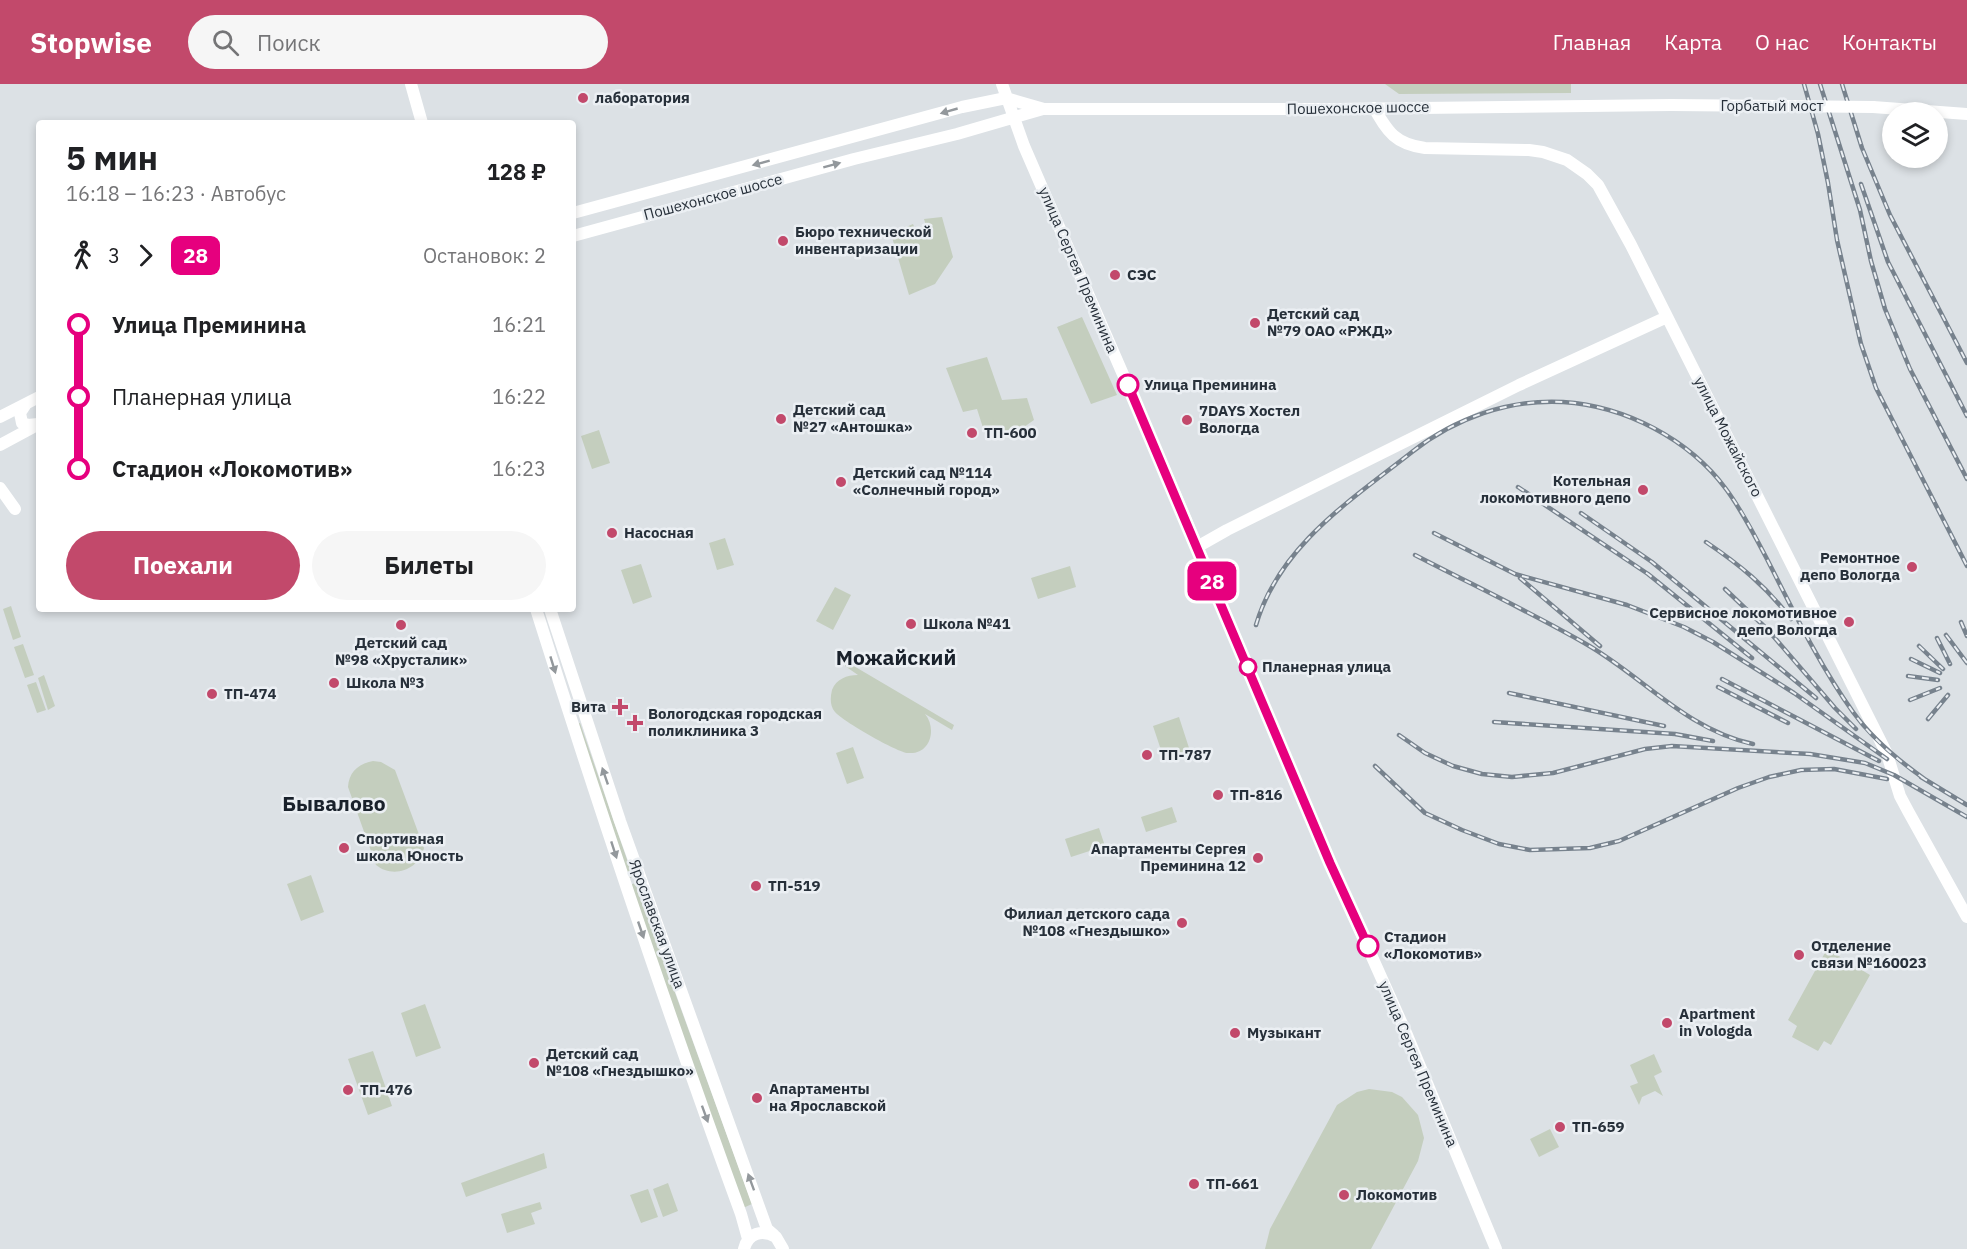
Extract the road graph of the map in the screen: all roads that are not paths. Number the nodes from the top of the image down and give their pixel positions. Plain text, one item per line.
1 (411, 84) edge
2 (1002, 84) edge
3 (1006, 98) junction
4 (1671, 105) joint
5 (1374, 108) junction
6 (1044, 109) junction
7 (1967, 113) edge
8 (1013, 118) junction
9 (421, 120) edge
10 (848, 139) junction
11 (854, 159) junction
12 (576, 212) edge
13 (576, 235) edge
14 (1667, 317) junction
15 (36, 398) edge
16 (26, 404) junction
17 (0, 417) edge
18 (36, 424) edge
19 (36, 426) edge
20 (0, 444) edge
21 (0, 488) edge
22 (15, 509) dead end
23 (1197, 547) junction
24 (537, 612) edge
25 (551, 612) edge
26 (1967, 917) edge
27 (774, 1235) junction
28 (746, 1244) edge
29 (783, 1249) edge
30 (1496, 1249) edge

1 - 9 main road
2 - 3 main road
3 - 6 main road, Пошехонское шоссе
3 - 8 main road
3 -> 10 main road, Пошехонское шоссе
4 - 5 main road, Пошехонское шоссе
4 - 7 main road, Горбатый мост, bridge
5 - 6 main road, Пошехонское шоссе
5 - 14 main road, улица Можайского
6 - 8 main road, Пошехонское шоссе
8 - 11 main road, Пошехонское шоссе
8 - 23 main road, улица Сергея Преминина
10 - 11 main road
10 -> 12 main road, Пошехонское шоссе
13 -> 11 main road, Пошехонское шоссе
14 - 23 main road
14 - 26 main road, улица Можайского
15 - 16 main road
16 - 17 main road
16 - 18 main road
19 - 20 main road
21 - 22 main road
23 - 30 main road, улица Сергея Преминина
24 -> 28 main road, Ярославская улица
27 -> 25 main road, Ярославская улица
27 - 28 main road
27 - 29 main road, Ярославская улица

